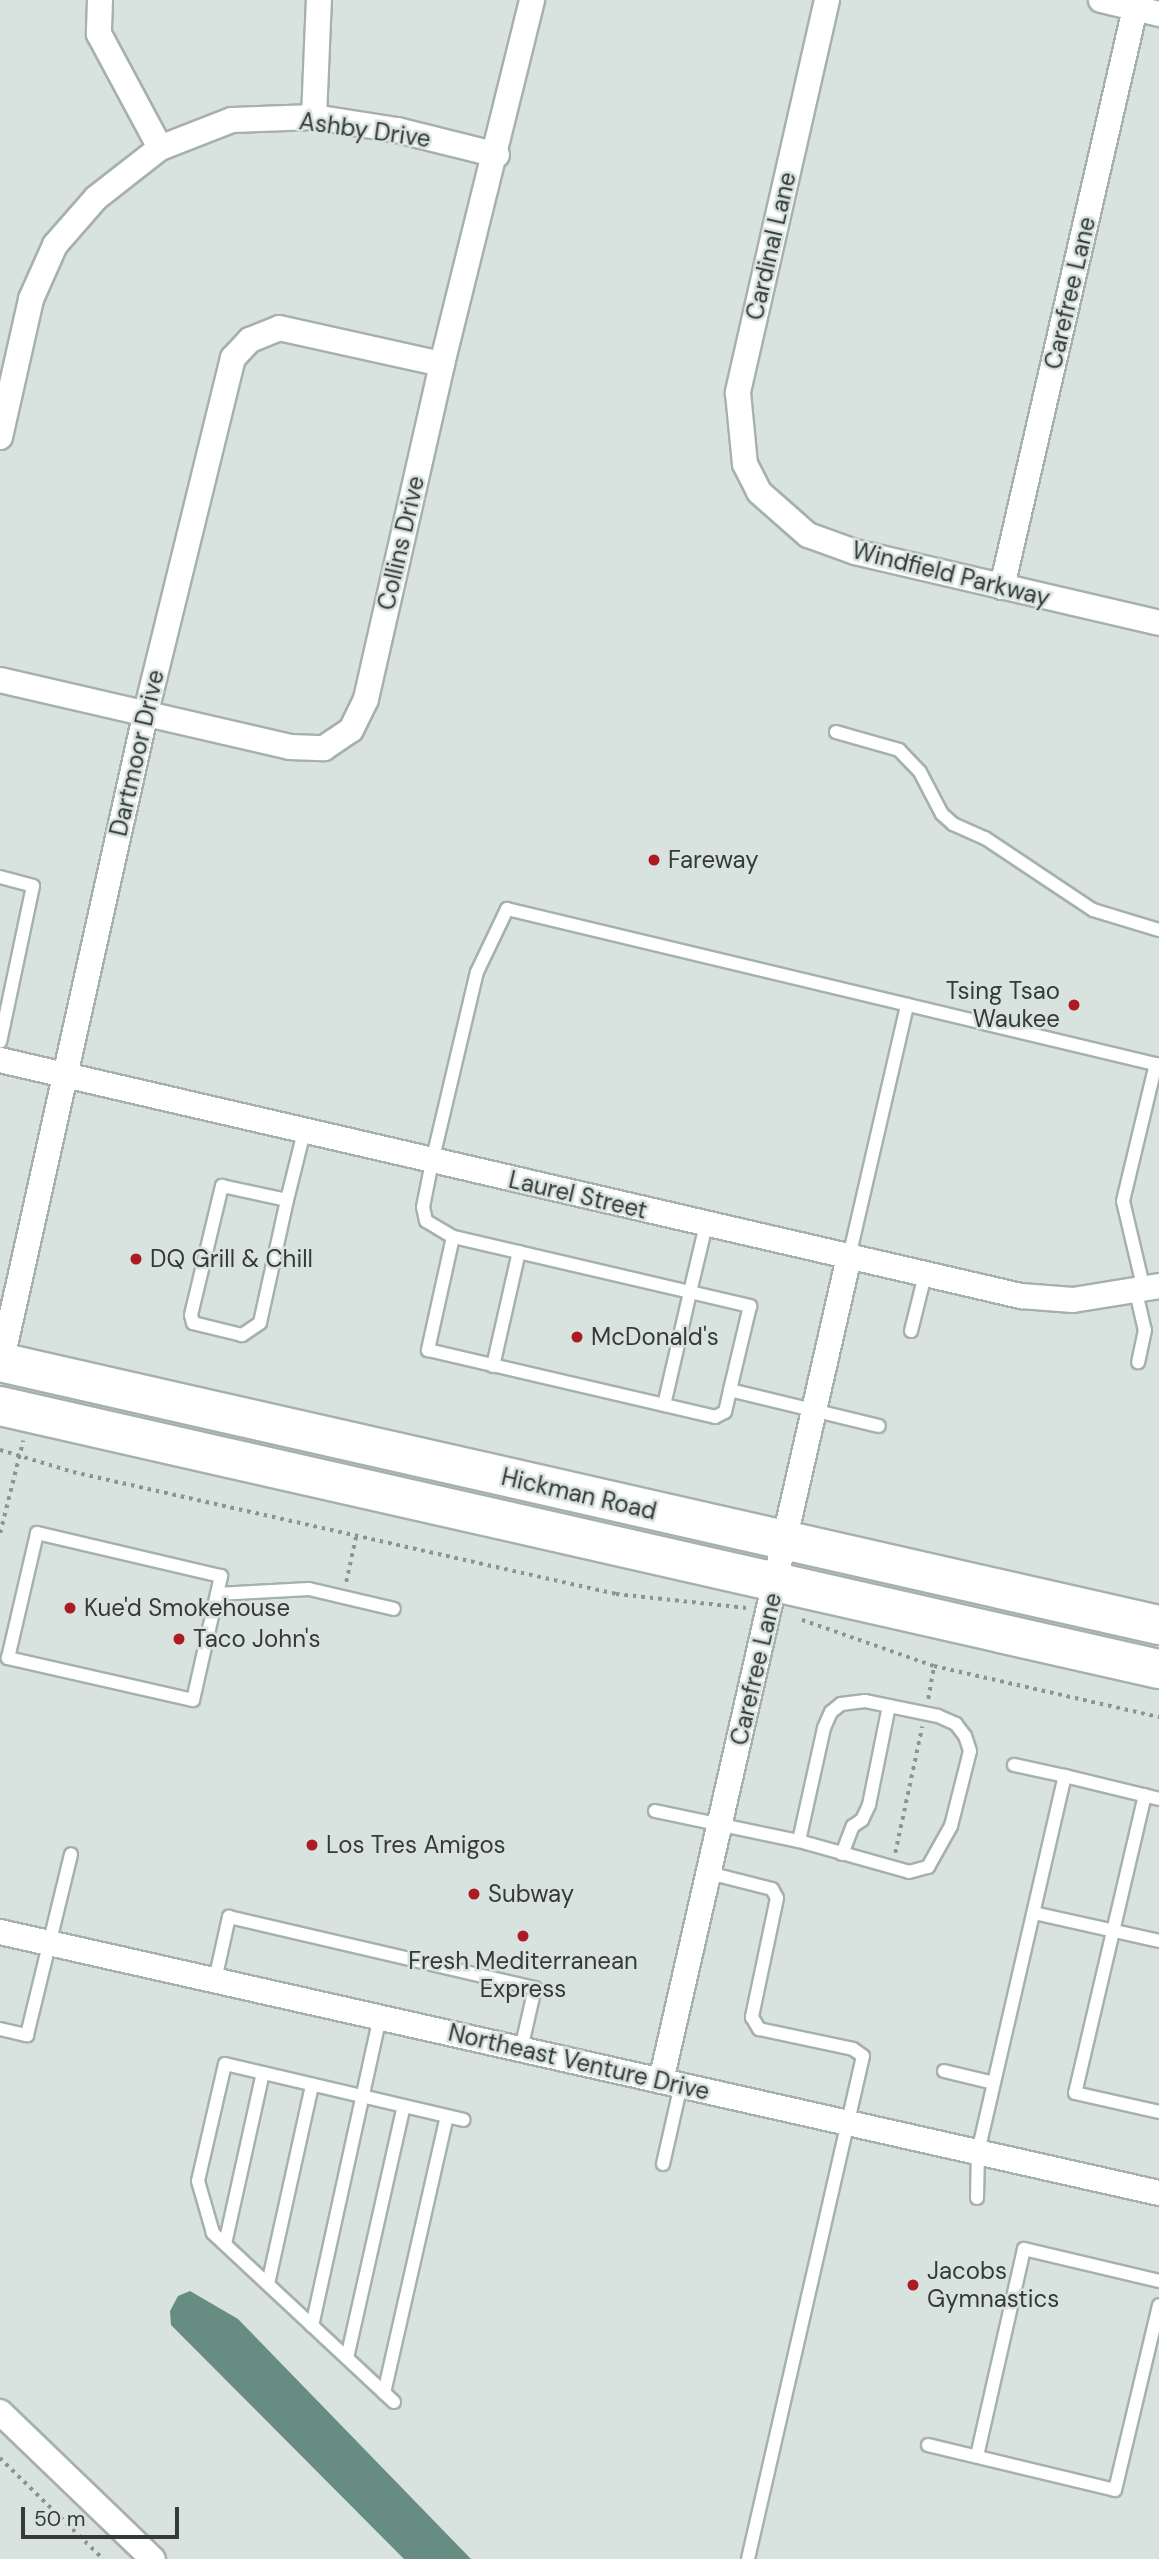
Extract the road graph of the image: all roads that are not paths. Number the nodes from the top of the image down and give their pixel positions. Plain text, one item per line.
1 (100, 0) edge
2 (319, 0) edge
3 (532, 0) edge
4 (827, 0) edge
5 (1101, 0) edge
6 (1144, 7) edge
7 (314, 117) junction
8 (160, 148) junction
9 (497, 155) junction
10 (442, 363) junction
11 (0, 437) edge
12 (759, 492) joint
13 (1002, 587) junction
14 (1159, 623) edge
15 (0, 680) edge
16 (145, 716) junction
17 (836, 732) dead end
18 (0, 877) edge
19 (1159, 930) edge
20 (907, 1005) junction
21 (0, 1042) edge
22 (0, 1060) edge
23 (1157, 1065) edge
24 (67, 1076) junction
25 (304, 1132) junction
26 (432, 1162) junction
27 (287, 1200) junction
28 (706, 1225) junction
29 (453, 1237) junction
30 (519, 1252) junction
31 (849, 1257) junction
32 (925, 1275) junction
33 (1147, 1289) edge
34 (690, 1292) junction
35 (911, 1331) dead end
36 (1138, 1362) dead end
37 (0, 1364) edge
38 (493, 1366) junction
39 (730, 1391) junction
40 (664, 1405) junction
41 (0, 1406) edge
42 (814, 1410) junction
43 (879, 1426) dead end
44 (784, 1541) junction
45 (217, 1594) junction
46 (773, 1596) junction
47 (394, 1609) dead end
48 (1159, 1625) edge
49 (5, 1643) edge
50 (1159, 1669) edge
51 (889, 1706) junction
52 (1014, 1765) dead end
53 (1065, 1776) junction
54 (1145, 1795) junction
55 (1159, 1798) edge
56 (655, 1811) dead end
57 (720, 1825) junction
58 (799, 1841) junction
59 (71, 1854) dead end
60 (842, 1854) junction
61 (709, 1873) junction
62 (1034, 1913) junction
63 (1113, 1931) junction
64 (0, 1932) edge
65 (1159, 1941) edge
66 (49, 1943) junction
67 (215, 1980) junction
68 (380, 2018) junction
69 (0, 2029) edge
70 (522, 2049) junction
71 (944, 2071) dead end
72 (263, 2073) junction
73 (671, 2083) junction
74 (994, 2083) junction
75 (312, 2085) junction
76 (363, 2097) junction
77 (404, 2106) junction
78 (1159, 2112) edge
79 (447, 2116) junction
80 (464, 2120) dead end
81 (847, 2123) junction
82 (978, 2152) junction
83 (663, 2164) dead end
84 (1159, 2193) edge
85 (977, 2198) dead end
86 (225, 2244) junction
87 (1159, 2281) edge
88 (268, 2284) junction
89 (1159, 2305) edge
90 (312, 2326) junction
91 (347, 2358) junction
92 (384, 2393) junction
93 (394, 2402) dead end
94 (0, 2412) edge
95 (928, 2445) dead end
96 (977, 2456) junction
97 (153, 2559) edge
98 (748, 2559) edge

1 - 8 street
2 - 7 street
3 - 9 street, Collins Drive
4 - 12 street, Cardinal Lane
5 - 6 street
6 - 13 street, Carefree Lane
7 - 8 street, Ashby Drive
7 - 9 street, Ashby Drive
8 - 11 street, Ashby Drive
9 - 10 street, Collins Drive
10 - 16 street, Dartmoor Drive
10 - 16 street, Collins Drive
12 - 13 street, Windfield Parkway
13 - 14 street, Windfield Parkway
15 - 16 street, Collins Drive
16 - 24 street, Dartmoor Drive
17 - 19 lane
18 - 21 lane
20 - 23 lane
20 - 26 lane
20 - 31 lane
22 - 24 street, Laurel Street
23 - 33 lane
24 - 25 street, Laurel Street
24 - 37 street, Dartmoor Drive
25 - 26 street, Laurel Street
25 - 27 lane
26 - 28 street, Laurel Street
26 - 29 lane
27 - 27 lane
28 - 31 street, Laurel Street
28 - 34 lane
29 - 30 lane
29 - 38 lane
30 - 34 lane
30 - 38 lane
31 - 32 street, Laurel Street
31 - 42 street, Carefree Lane
32 - 33 street, Laurel Street
32 - 35 lane
33 - 36 lane
34 - 39 lane
34 - 40 lane
37 - 44 highway, Hickman Road
38 - 40 lane
39 - 40 lane
39 - 42 lane
41 - 46 highway, Hickman Road
42 - 43 lane
42 - 44 street, Carefree Lane
44 - 46 street, Carefree Lane
44 - 48 highway, Hickman Road
45 - 47 lane
45 - 49 lane
45 - 49 lane
46 - 50 highway, Hickman Road
46 - 57 street, Carefree Lane
51 - 58 lane
51 - 60 lane
51 - 60 lane
52 - 53 lane
53 - 54 lane
53 - 62 lane
54 - 55 lane
54 - 63 lane
56 - 57 lane
57 - 58 lane
57 - 61 street, Carefree Lane
58 - 60 lane
59 - 66 lane
61 - 73 street, Carefree Lane
61 - 81 lane
62 - 63 lane
62 - 74 lane
63 - 65 lane
63 - 78 lane
64 - 66 street, Northeast Venture Drive
66 - 67 street, Northeast Venture Drive
66 - 69 lane
67 - 68 street, Northeast Venture Drive
67 - 70 lane
68 - 70 street, Northeast Venture Drive
68 - 76 lane
70 - 73 street, Northeast Venture Drive
71 - 74 lane
72 - 75 lane
72 - 86 lane
72 - 86 lane
73 - 81 street, Northeast Venture Drive
73 - 83 lane
74 - 82 lane
75 - 76 lane
75 - 88 lane
76 - 77 lane
76 - 90 lane
77 - 79 lane
77 - 91 lane
79 - 80 lane
79 - 92 lane
81 - 82 street, Northeast Venture Drive
81 - 98 lane
82 - 84 street, Northeast Venture Drive
82 - 85 lane
86 - 88 lane
87 - 96 lane
88 - 90 lane
89 - 96 lane
90 - 91 lane
91 - 92 lane
92 - 93 lane
94 - 97 street
95 - 96 lane

